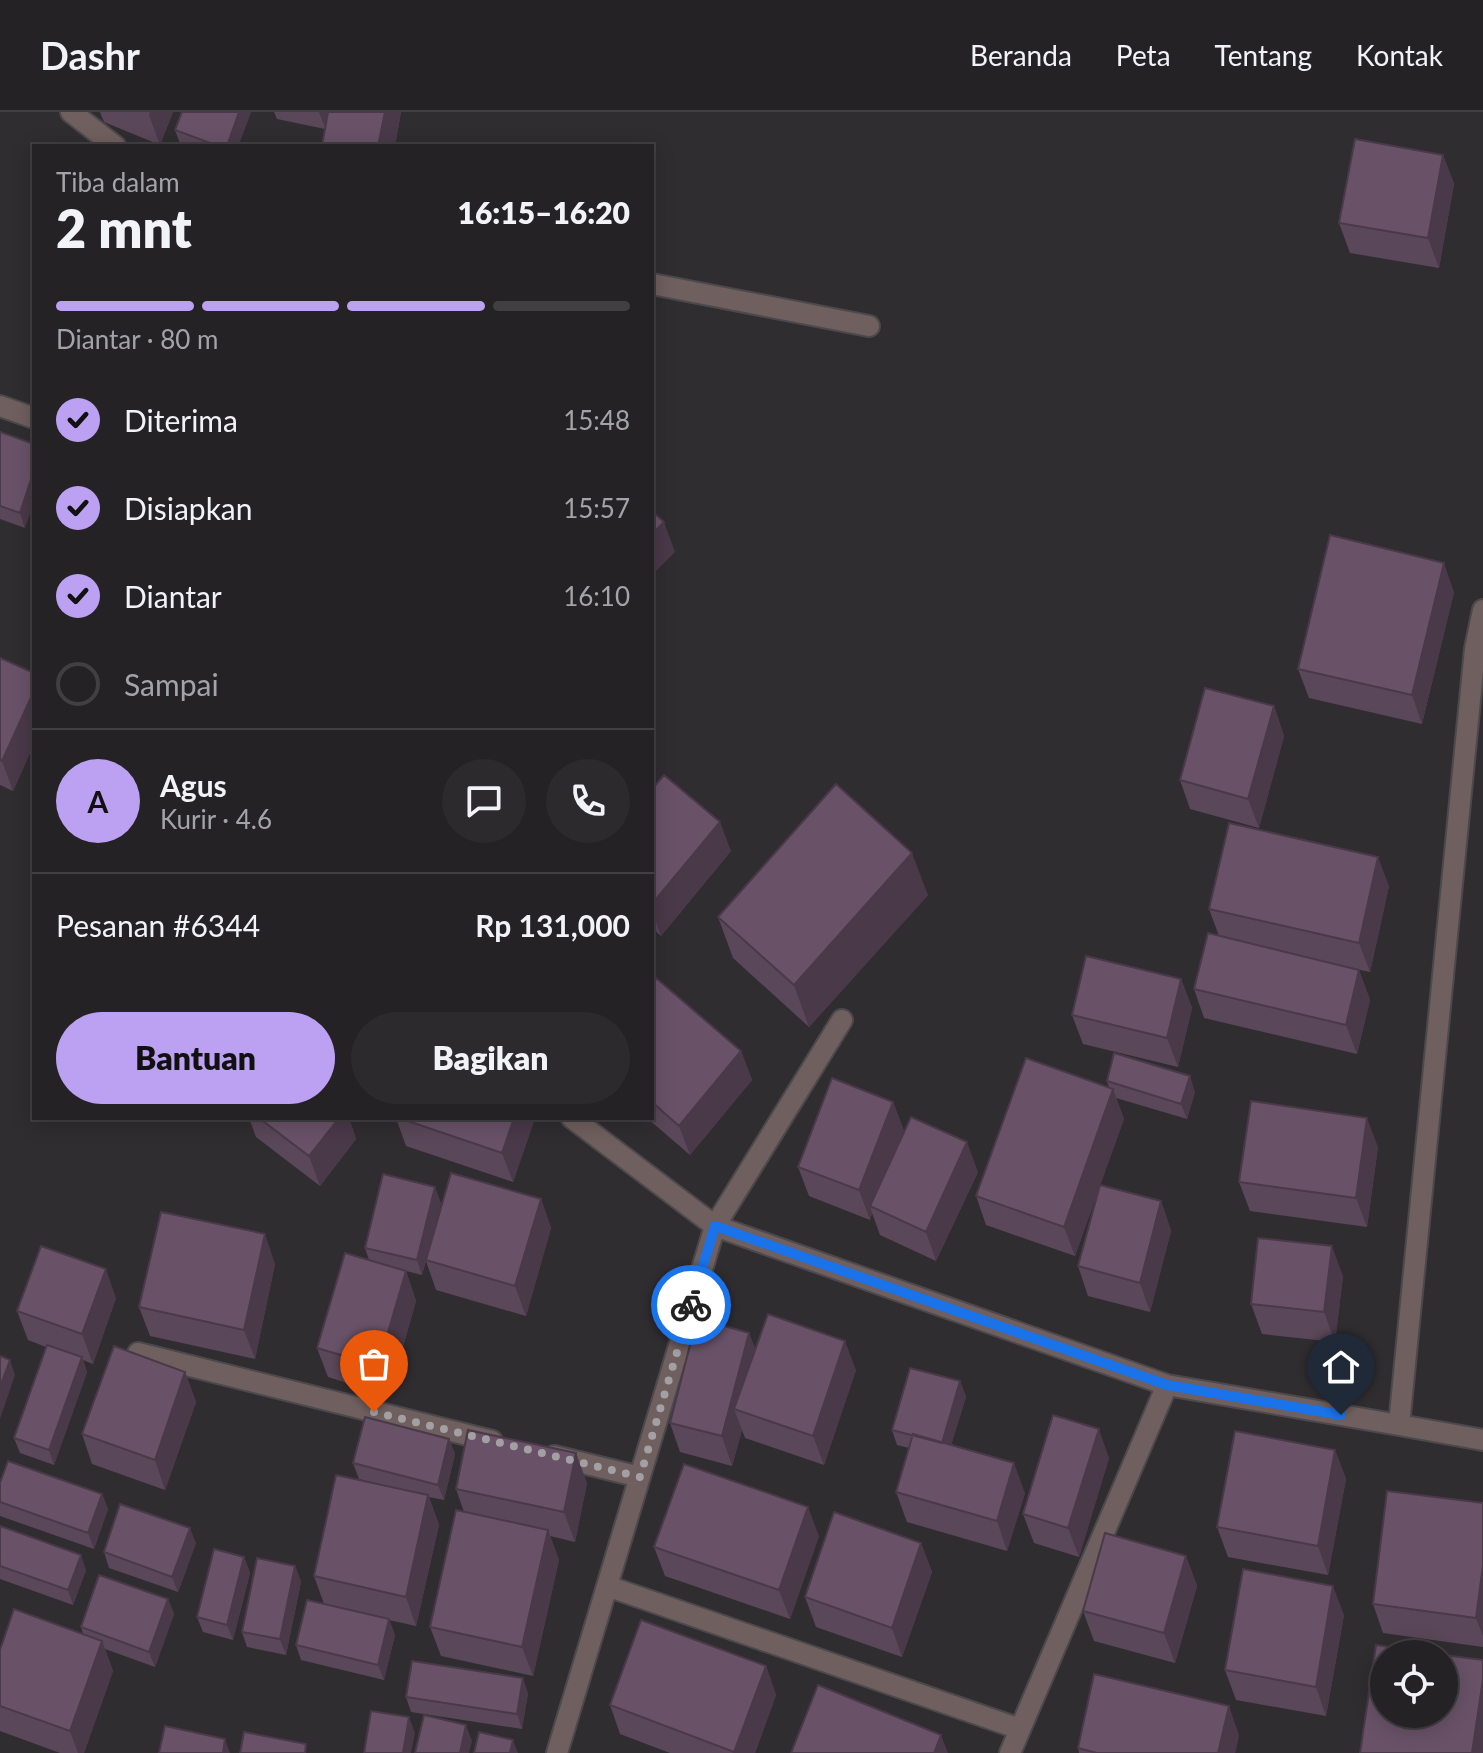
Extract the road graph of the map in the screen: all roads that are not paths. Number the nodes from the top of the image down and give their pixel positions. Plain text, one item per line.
1 (71, 112) edge
2 (112, 144) edge
3 (654, 284) edge
4 (869, 326) dead end
5 (0, 406) edge
6 (32, 417) edge
7 (1483, 610) edge
8 (842, 1020) dead end
9 (575, 1120) edge
10 (715, 1226) junction
11 (138, 1353) edge
12 (1167, 1385) junction
13 (1399, 1425) junction
14 (1483, 1440) edge
15 (640, 1477) junction
16 (607, 1586) junction
17 (1020, 1729) junction
18 (557, 1753) edge
19 (1010, 1753) edge

1 - 2 street
3 - 4 street
5 - 6 street
7 - 13 street
8 - 10 street
9 - 10 street
10 - 12 street
10 - 15 street
11 - 15 street
12 - 13 street
12 - 17 street
13 - 14 street
15 - 16 street
16 - 17 street
16 - 18 street
17 - 19 street

